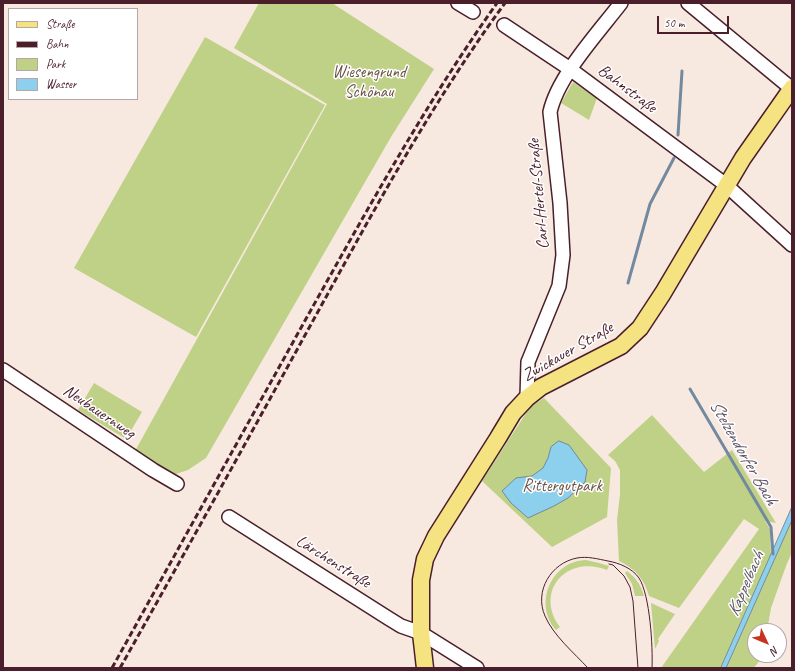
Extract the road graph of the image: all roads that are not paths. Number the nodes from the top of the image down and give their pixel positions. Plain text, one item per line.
1 (458, 3) edge
2 (621, 3) edge
3 (688, 3) edge
4 (473, 12) dead end
5 (504, 25) dead end
6 (570, 69) junction
7 (792, 88) edge
8 (726, 185) junction
9 (792, 245) edge
10 (3, 370) edge
11 (527, 398) junction
12 (177, 484) dead end
13 (229, 517) dead end
14 (421, 632) junction
15 (425, 668) edge
16 (477, 668) edge

1 - 4 street
2 - 6 street, Carl-Hertel-Straße
3 - 7 street
5 - 6 street, Bahnstraße
6 - 8 street, Bahnstraße
6 - 11 street, Carl-Hertel-Straße
7 - 8 main road, Zwickauer Straße
8 - 9 street, Bahnstraße
8 - 11 main road, Zwickauer Straße
10 - 12 street, Neubauernweg
11 - 14 main road, Zwickauer Straße
13 - 14 street, Lärchenstraße
14 - 15 main road, Zwickauer Straße
14 - 16 street, Lärchenstraße

